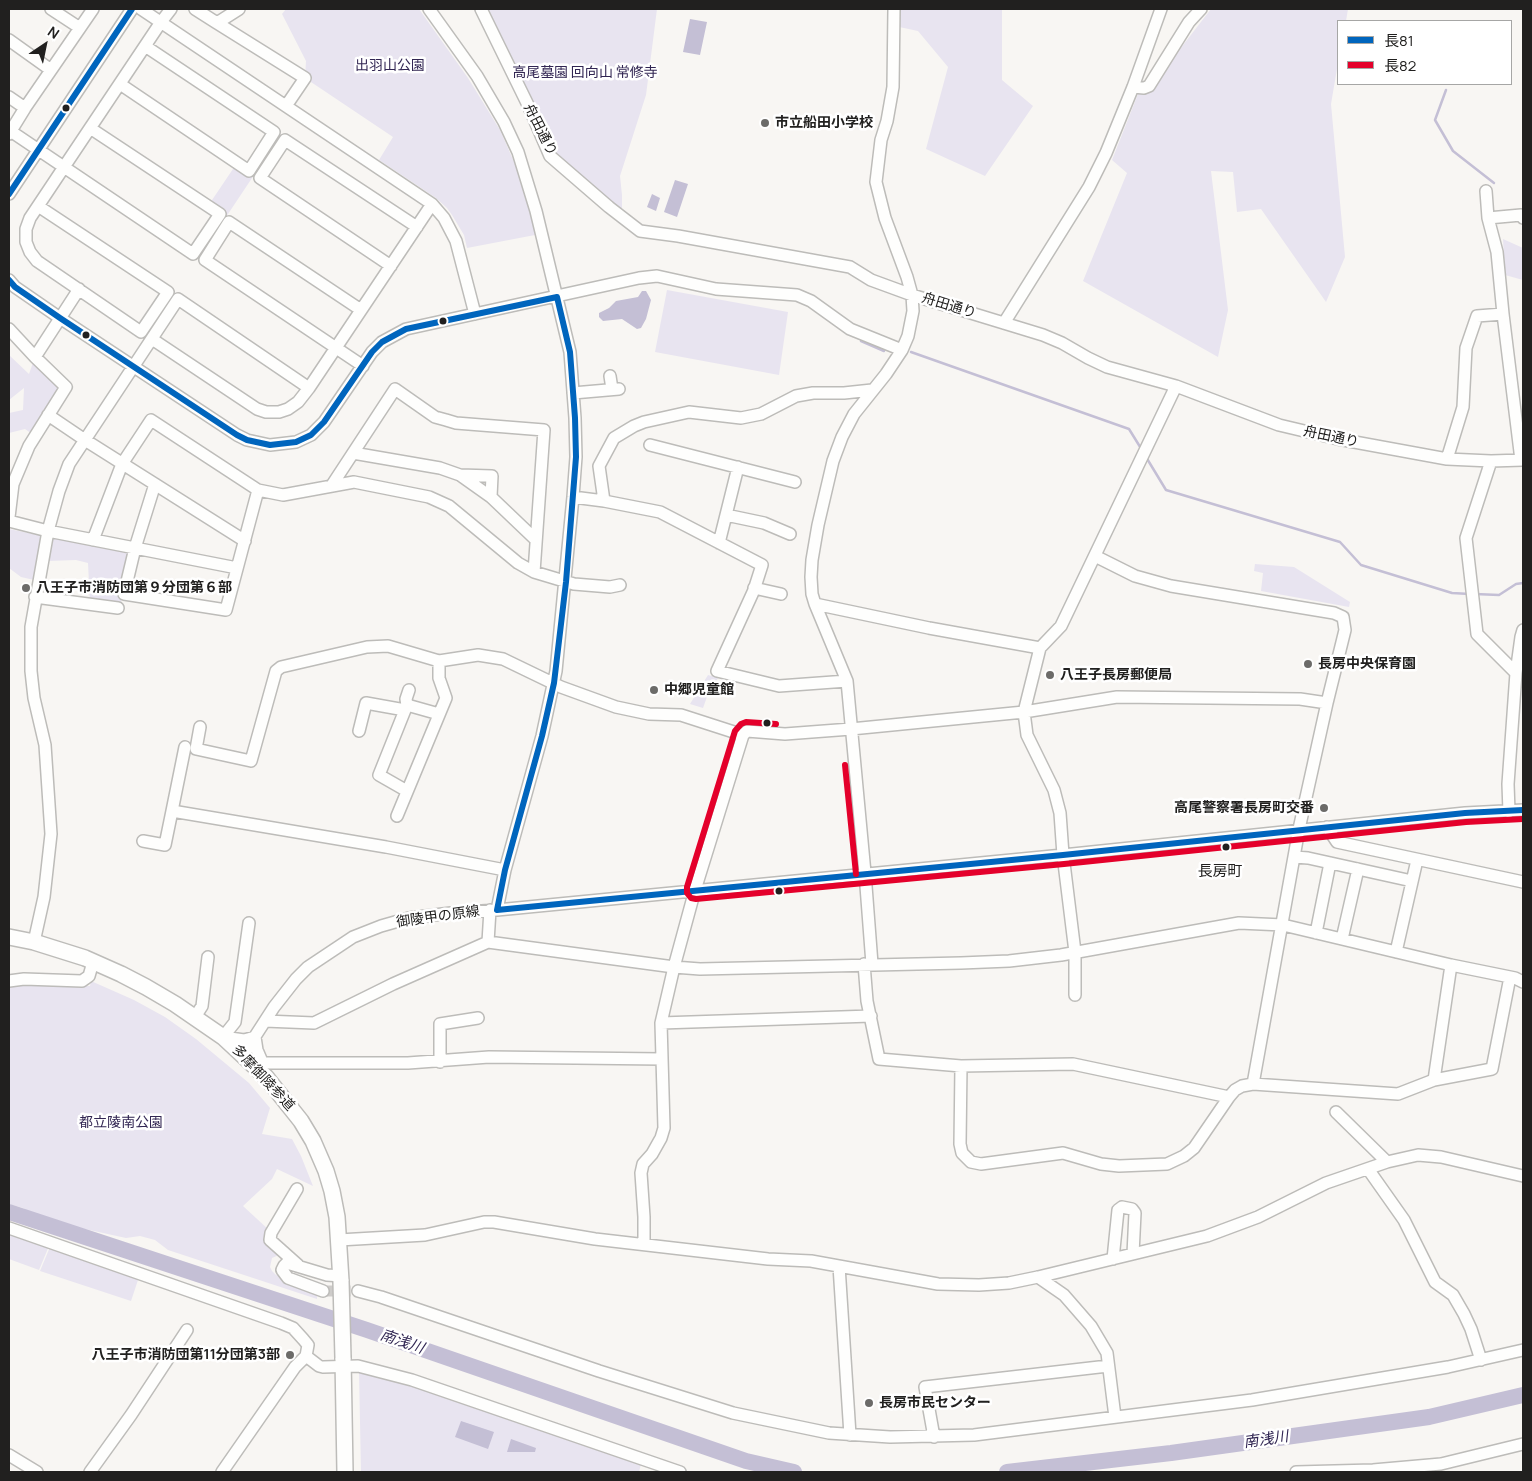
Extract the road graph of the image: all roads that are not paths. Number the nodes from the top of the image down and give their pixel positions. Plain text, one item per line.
1 (51, 9) edge
2 (93, 9) edge
3 (132, 9) edge
4 (141, 9) edge
5 (171, 9) edge
6 (195, 9) edge
7 (239, 9) edge
8 (429, 9) edge
9 (481, 9) edge
10 (894, 9) edge
11 (1161, 9) edge
12 (1201, 9) edge
13 (161, 22) junction
14 (216, 22) junction
15 (80, 28) junction
16 (9, 40) edge
17 (145, 46) junction
18 (51, 70) junction
19 (120, 84) junction
20 (1133, 87) junction
21 (9, 97) edge
22 (286, 106) junction
23 (24, 108) junction
24 (90, 128) junction
25 (10, 131) edge
26 (38, 149) junction
27 (64, 167) junction
28 (1486, 191) dead end
29 (9, 194) edge
30 (432, 204) junction
31 (38, 206) junction
32 (1488, 218) junction
33 (1523, 218) edge
34 (417, 227) junction
35 (391, 266) junction
36 (9, 280) edge
37 (79, 289) junction
38 (912, 295) junction
39 (557, 297) junction
40 (362, 310) junction
41 (475, 314) junction
42 (1503, 314) junction
43 (60, 318) junction
44 (1004, 323) junction
45 (9, 329) edge
46 (152, 339) junction
47 (336, 348) junction
48 (902, 350) junction
49 (35, 357) junction
50 (362, 366) junction
51 (134, 367) junction
52 (610, 376) dead end
53 (1176, 386) junction
54 (308, 388) junction
55 (872, 390) junction
56 (573, 393) junction
57 (48, 415) junction
58 (85, 440) junction
59 (650, 445) dead end
60 (353, 453) junction
61 (1447, 458) junction
62 (1522, 460) edge
63 (1491, 461) junction
64 (122, 464) junction
65 (738, 467) junction
66 (460, 475) junction
67 (796, 482) dead end
68 (155, 484) junction
69 (332, 485) junction
70 (258, 490) junction
71 (490, 497) junction
72 (573, 497) junction
73 (604, 501) junction
74 (726, 515) junction
75 (9, 517) edge
76 (9, 521) edge
77 (48, 531) junction
78 (790, 534) dead end
79 (535, 539) junction
80 (93, 540) junction
81 (245, 542) junction
82 (719, 542) junction
83 (135, 548) junction
84 (1095, 556) junction
85 (237, 568) junction
86 (534, 572) junction
87 (566, 582) junction
88 (620, 585) dead end
89 (754, 588) junction
90 (781, 594) dead end
91 (35, 597) junction
92 (815, 604) junction
93 (118, 608) dead end
94 (1523, 630) edge
95 (1040, 648) junction
96 (1521, 648) edge
97 (439, 661) junction
98 (1516, 674) junction
99 (847, 682) junction
100 (554, 683) junction
101 (409, 690) dead end
102 (1327, 703) junction
103 (406, 708) junction
104 (1024, 712) junction
105 (439, 714) junction
106 (200, 727) dead end
107 (850, 729) junction
108 (359, 731) dead end
109 (742, 735) junction
110 (1523, 742) edge
111 (1511, 743) junction
112 (185, 747) dead end
113 (407, 792) junction
114 (1523, 810) edge
115 (172, 812) junction
116 (1509, 812) junction
117 (397, 816) dead end
118 (1327, 827) junction
119 (1300, 829) junction
120 (143, 841) dead end
121 (1063, 855) junction
122 (1295, 856) junction
123 (1417, 860) junction
124 (1330, 863) junction
125 (1358, 869) junction
126 (505, 870) junction
127 (866, 873) junction
128 (1412, 881) junction
129 (1523, 882) edge
130 (695, 890) junction
131 (494, 910) junction
132 (249, 923) dead end
133 (1283, 925) junction
134 (1316, 933) junction
135 (9, 937) edge
136 (1342, 939) junction
137 (34, 942) junction
138 (488, 942) junction
139 (1075, 952) junction
140 (1396, 952) junction
141 (208, 958) dead end
142 (93, 962) junction
143 (868, 964) junction
144 (1451, 965) junction
145 (674, 968) junction
146 (1510, 977) junction
147 (9, 981) edge
148 (1523, 982) edge
149 (1075, 995) dead end
150 (871, 1016) junction
151 (195, 1017) junction
152 (478, 1018) dead end
153 (265, 1021) junction
154 (661, 1023) junction
155 (222, 1037) junction
156 (255, 1037) junction
157 (243, 1055) junction
158 (662, 1059) junction
159 (440, 1062) junction
160 (276, 1063) junction
161 (260, 1066) junction
162 (961, 1066) junction
163 (1434, 1080) junction
164 (1253, 1084) junction
165 (273, 1085) junction
166 (1229, 1097) junction
167 (1336, 1112) dead end
168 (1387, 1162) junction
169 (1368, 1169) junction
170 (1523, 1176) edge
171 (297, 1189) dead end
172 (9, 1228) edge
173 (339, 1240) junction
174 (644, 1244) junction
175 (1134, 1254) junction
176 (1113, 1259) junction
177 (298, 1265) junction
178 (839, 1266) junction
179 (1038, 1277) junction
180 (341, 1278) junction
181 (324, 1291) tunnel mouth
182 (358, 1291) tunnel mouth
183 (187, 1330) dead end
184 (1523, 1350) edge
185 (306, 1356) junction
186 (1481, 1360) junction
187 (343, 1362) junction
188 (1108, 1366) junction
189 (1115, 1417) junction
190 (850, 1435) junction
191 (934, 1437) junction
192 (1523, 1444) edge
193 (9, 1455) edge
194 (1441, 1468) edge
195 (37, 1472) edge
196 (90, 1472) edge
197 (222, 1472) edge
198 (345, 1472) edge
199 (680, 1472) edge
200 (1296, 1472) edge

1 - 15 street
2 - 15 street
3 - 26 street
4 - 13 street
5 - 13 street
6 - 14 street
7 - 14 street
8 - 39 street
9 - 38 street, 舟田通り
10 - 38 street
11 - 20 street
12 - 20 street
13 - 17 street
13 - 22 street
14 - 22 street
15 - 18 street
16 - 18 street
17 - 19 street
17 - 19 street
18 - 23 street
19 - 24 street
20 - 44 street
21 - 23 street
22 - 30 street
23 - 25 street
24 - 27 street
24 - 27 street
25 - 26 street
26 - 27 street
26 - 29 street
27 - 31 street
28 - 32 street
30 - 34 street
30 - 41 street
31 - 37 street
31 - 37 street
32 - 33 street
32 - 42 street
34 - 35 street
34 - 35 street
35 - 40 street
36 - 43 street
37 - 43 street
38 - 44 street, 舟田通り
38 - 48 street
39 - 41 street
39 - 48 street
39 - 56 street
40 - 47 street
40 - 47 street
41 - 50 street
42 - 61 street
42 - 62 street
43 - 49 street
43 - 51 street
44 - 53 street, 舟田通り
45 - 49 street
46 - 51 street
46 - 54 street
46 - 54 street
47 - 50 street
47 - 54 street
48 - 55 street
49 - 57 street
50 - 51 street
51 - 58 street
52 - 56 street
53 - 61 street, 舟田通り
53 - 84 street
55 - 73 street
55 - 92 street
56 - 72 street
57 - 58 street
57 - 75 street
58 - 64 street
58 - 77 street
59 - 65 street
60 - 66 street
60 - 69 street
60 - 79 street
61 - 63 street, 舟田通り
62 - 63 street, 舟田通り
63 - 98 street
64 - 68 street
64 - 70 street
64 - 80 street
65 - 67 street
65 - 74 street
66 - 71 street
66 - 71 street
68 - 81 street
68 - 83 street
69 - 70 street
69 - 86 street
70 - 81 street
71 - 79 street
72 - 73 street
72 - 87 street
73 - 82 street
74 - 78 street
74 - 82 street
76 - 77 street
77 - 80 street
77 - 91 street
79 - 86 street
80 - 83 street
81 - 85 street
82 - 89 street
83 - 85 street
83 - 85 street
84 - 95 street
84 - 102 street
86 - 87 street
87 - 88 street
87 - 100 street
89 - 90 street
89 - 99 street
91 - 93 street
91 - 137 street
92 - 95 street
92 - 99 street
94 - 96 street
95 - 104 street
96 - 98 street
97 - 100 street
97 - 105 street
97 - 106 street
98 - 111 street
99 - 107 street
100 - 109 street
100 - 126 street
101 - 103 street
102 - 104 street
102 - 119 street
103 - 105 street
103 - 108 street
103 - 113 street
104 - 107 street
104 - 121 street
105 - 113 street
107 - 109 street
107 - 127 street
109 - 130 street
110 - 111 street
111 - 116 street
112 - 115 street
113 - 117 street
114 - 116 street, 御陵甲の原線
115 - 120 street
115 - 126 street
116 - 118 street, 御陵甲の原線
118 - 119 street, 御陵甲の原線
118 - 123 street
119 - 121 street, 御陵甲の原線
119 - 122 street
121 - 127 street, 御陵甲の原線
121 - 139 street
122 - 124 street
122 - 133 street
123 - 128 street
123 - 129 street
124 - 125 street
124 - 134 street
125 - 128 street
125 - 136 street
126 - 131 street
127 - 130 street, 御陵甲の原線
127 - 143 street
128 - 140 street
130 - 131 street, 御陵甲の原線
130 - 145 street
131 - 138 street
131 - 153 street, 御陵甲の原線
132 - 155 street
133 - 134 street
133 - 139 street
133 - 164 street
134 - 136 street
135 - 137 main road, 多摩御陵参道
136 - 140 street
137 - 142 main road, 多摩御陵参道
138 - 145 street
138 - 153 street
139 - 143 street
139 - 149 street
140 - 144 street
141 - 151 street
142 - 147 street
142 - 151 main road, 多摩御陵参道
143 - 145 street
143 - 150 street
144 - 146 street
144 - 163 street
145 - 154 street
146 - 148 street
146 - 163 street
150 - 154 street
150 - 162 street
151 - 155 main road, 多摩御陵参道
152 - 159 street
153 - 156 street, 御陵甲の原線
154 - 158 street
155 - 156 street
155 - 157 main road, 多摩御陵参道
156 - 157 street, 御陵甲の原線
156 - 161 street
157 - 161 main road, 多摩御陵参道
158 - 159 street
158 - 174 street
159 - 160 street
160 - 161 street
160 - 165 street
161 - 165 main road, 多摩御陵参道
162 - 166 street
162 - 166 street
163 - 164 street
164 - 166 street
165 - 173 main road, 多摩御陵参道
167 - 168 street
168 - 169 street
168 - 170 street
169 - 175 street
169 - 186 street
171 - 177 street
172 - 185 street
173 - 174 street
173 - 180 main road, 多摩御陵参道
174 - 178 street
175 - 176 street
175 - 176 street
176 - 179 street
177 - 180 street
177 - 181 street
178 - 179 street
178 - 190 street
179 - 188 street
180 - 187 main road, 多摩御陵参道, bridge
182 - 190 street
183 - 196 street
184 - 186 street
185 - 187 street
185 - 197 street
186 - 189 street
187 - 198 main road, 多摩御陵参道
187 - 199 street
188 - 189 street
188 - 191 street
189 - 191 street
190 - 191 street
192 - 194 street
193 - 195 street
194 - 200 street

